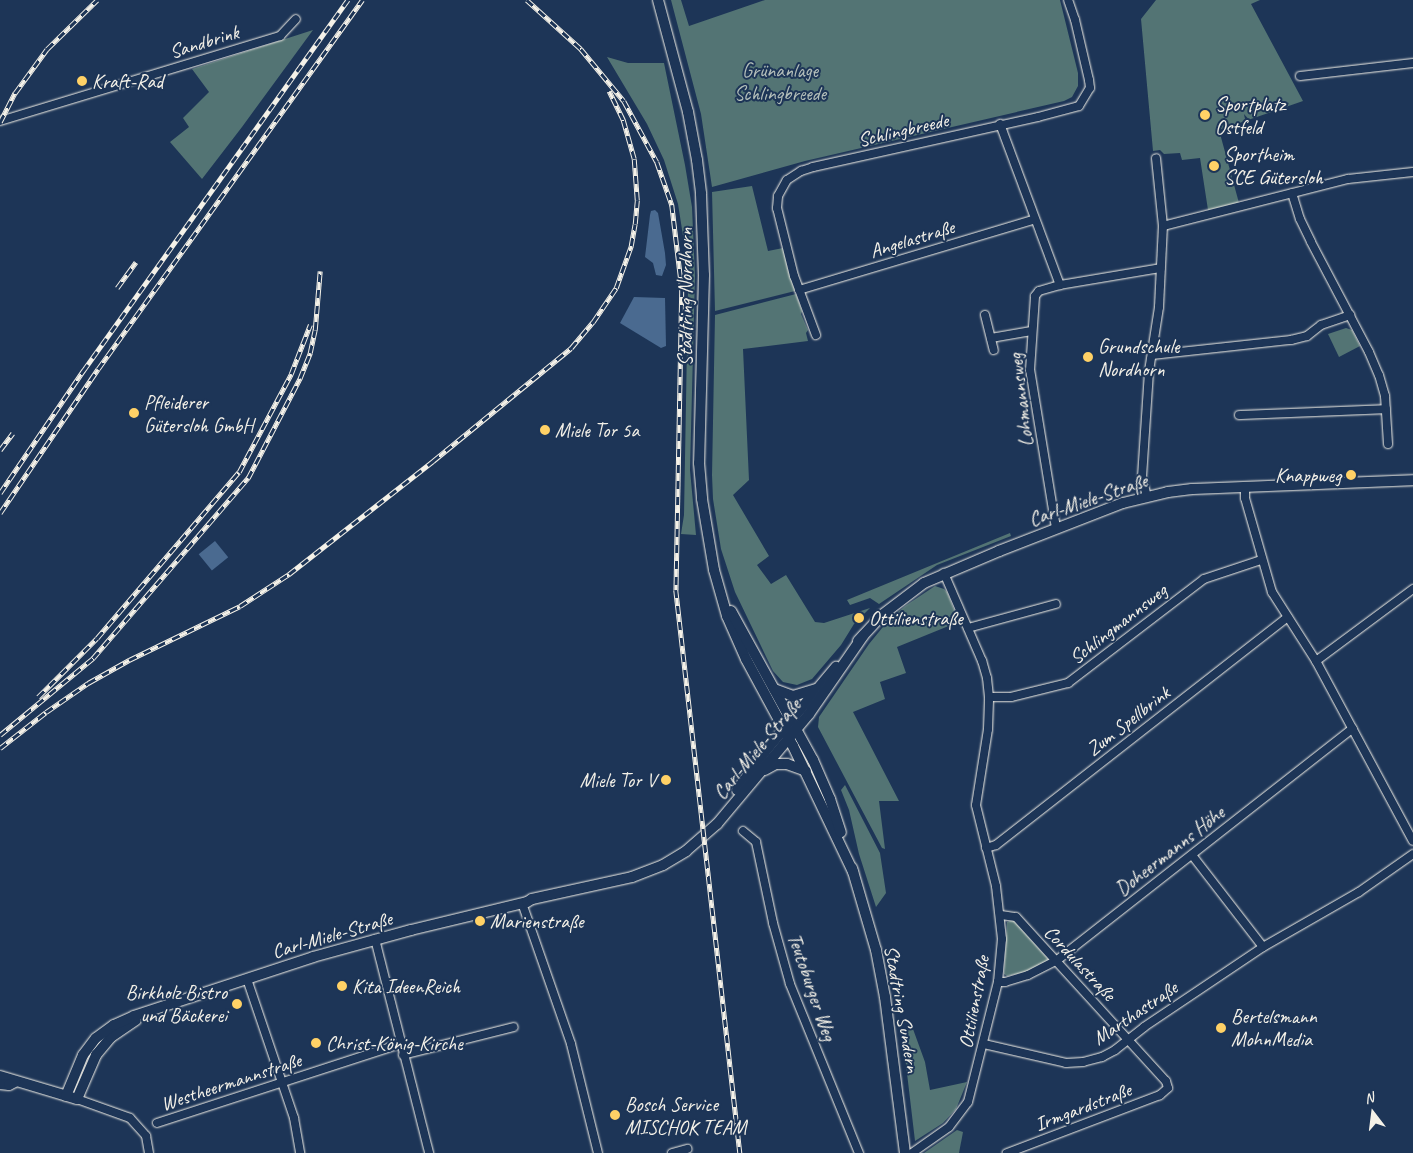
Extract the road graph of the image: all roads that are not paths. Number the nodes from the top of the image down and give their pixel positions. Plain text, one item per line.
1 (1068, 0) edge
2 (658, 1) edge
3 (296, 19) dead end
4 (1413, 63) edge
5 (1300, 76) dead end
6 (0, 121) edge
7 (1000, 124) junction
8 (1156, 158) dead end
9 (1413, 172) edge
10 (1292, 193) junction
11 (1035, 219) junction
12 (1163, 226) junction
13 (1161, 268) junction
14 (1060, 285) junction
15 (799, 290) junction
16 (985, 315) dead end
17 (1350, 315) junction
18 (1031, 331) junction
19 (816, 335) dead end
20 (991, 338) junction
21 (994, 350) dead end
22 (1152, 355) junction
23 (1386, 409) junction
24 (1239, 415) dead end
25 (1388, 444) dead end
26 (1413, 480) edge
27 (1245, 487) junction
28 (1147, 497) junction
29 (1056, 528) junction
30 (1261, 560) junction
31 (944, 573) junction
32 (1413, 589) edge
33 (721, 595) junction
34 (1056, 604) dead end
35 (1288, 617) junction
36 (968, 628) junction
37 (863, 636) junction
38 (1316, 662) junction
39 (818, 688) junction
40 (774, 689) junction
41 (989, 697) junction
42 (1353, 728) junction
43 (790, 729) junction
44 (806, 771) junction
45 (757, 777) junction
46 (743, 831) dead end
47 (708, 832) junction
48 (1413, 841) edge
49 (986, 848) junction
50 (1413, 854) edge
51 (1192, 855) junction
52 (853, 872) junction
53 (524, 903) junction
54 (1001, 915) junction
55 (375, 939) junction
56 (1263, 947) junction
57 (1056, 961) junction
58 (246, 979) junction
59 (998, 982) junction
60 (150, 1013) junction
61 (514, 1027) dead end
62 (1129, 1040) junction
63 (400, 1044) junction
64 (984, 1044) junction
65 (403, 1055) junction
66 (0, 1076) edge
67 (15, 1082) junction
68 (282, 1083) junction
69 (0, 1084) edge
70 (1168, 1088) joint
71 (66, 1096) junction
72 (77, 1099) junction
73 (156, 1123) dead end
74 (687, 1148) dead end
75 (149, 1153) edge
76 (300, 1153) edge
77 (428, 1153) edge
78 (598, 1153) edge
79 (672, 1153) edge
80 (859, 1153) edge
81 (905, 1153) edge
82 (912, 1153) edge
83 (1007, 1153) edge

1 - 7 street, Schlingbreede
2 - 33 street, Stadtring Nordhorn
3 - 6 street, Sandbrink
4 - 5 street
7 - 11 street
7 - 15 street, Schlingbreede
8 - 12 street
9 - 10 street
10 - 12 street
10 - 17 street
11 - 14 street
11 - 15 street, Angelastraße
12 - 13 street
13 - 14 street, Lohmannsweg
13 - 22 street
14 - 18 street, Lohmannsweg
15 - 19 street, Schlingbreede
16 - 20 street
17 - 22 street
17 - 23 street
18 - 20 street
18 - 29 street, Lohmannsweg
20 - 21 street
22 - 28 street
23 - 24 street
23 - 25 street
26 - 27 street, Carl-Miele-Straße
27 - 28 street, Carl-Miele-Straße
27 - 30 street
28 - 29 street, Carl-Miele-Straße
29 - 31 street, Carl-Miele-Straße
30 - 35 street
30 - 41 street, Schlingmannsweg
31 - 36 street, Ottilienstraße
31 - 37 street, Carl-Miele-Straße
32 - 38 street
33 - 40 street, Stadtring Nordhorn
33 - 43 street, Stadtring Nordhorn
34 - 36 street
35 - 38 street
35 - 49 street, Zum Spellbrink
36 - 41 street, Ottilienstraße
37 - 39 street, Carl-Miele-Straße
37 - 43 street, Carl-Miele-Straße
38 - 42 street
39 - 40 street
39 - 43 street, Carl-Miele-Straße
40 - 43 street, Stadtring Nordhorn
41 - 49 street, Ottilienstraße
42 - 48 street
42 - 51 street, Doheermanns Höhe
43 - 44 street, Stadtring Sundern
43 - 45 street, Carl-Miele-Straße
43 - 47 street, Carl-Miele-Straße
43 - 52 street, Stadtring Sundern
44 - 45 street
44 - 52 street, Stadtring Sundern
45 - 47 street, Carl-Miele-Straße
46 - 80 street, Teutoburger Weg
47 - 53 street, Carl-Miele-Straße
49 - 54 street, Ottilienstraße
50 - 56 street, Marthastraße
51 - 56 street
51 - 57 street, Doheermanns Höhe
52 - 81 street, Stadtring Sundern
53 - 55 street, Carl-Miele-Straße
53 - 78 street
54 - 57 street, Cordulastraße
54 - 59 street, Ottilienstraße
55 - 58 street, Carl-Miele-Straße
55 - 63 street
56 - 62 street, Marthastraße
57 - 59 street, Doheermanns Höhe
57 - 62 street, Cordulastraße
58 - 60 street, Carl-Miele-Straße
58 - 68 street
59 - 64 street, Ottilienstraße
60 - 71 street, Carl-Miele-Straße
60 - 72 street, Carl-Miele-Straße
61 - 65 street
62 - 64 street, Marthastraße
62 - 70 street, Cordulastraße
63 - 65 street
63 - 68 street, Westheermannstraße
64 - 82 street, Ottilienstraße
65 - 77 street
66 - 67 street
67 - 69 street
67 - 71 street
68 - 73 street, Westheermannstraße
68 - 76 street
70 - 83 street, Irmgardstraße
71 - 72 street
72 - 75 street
74 - 79 street

